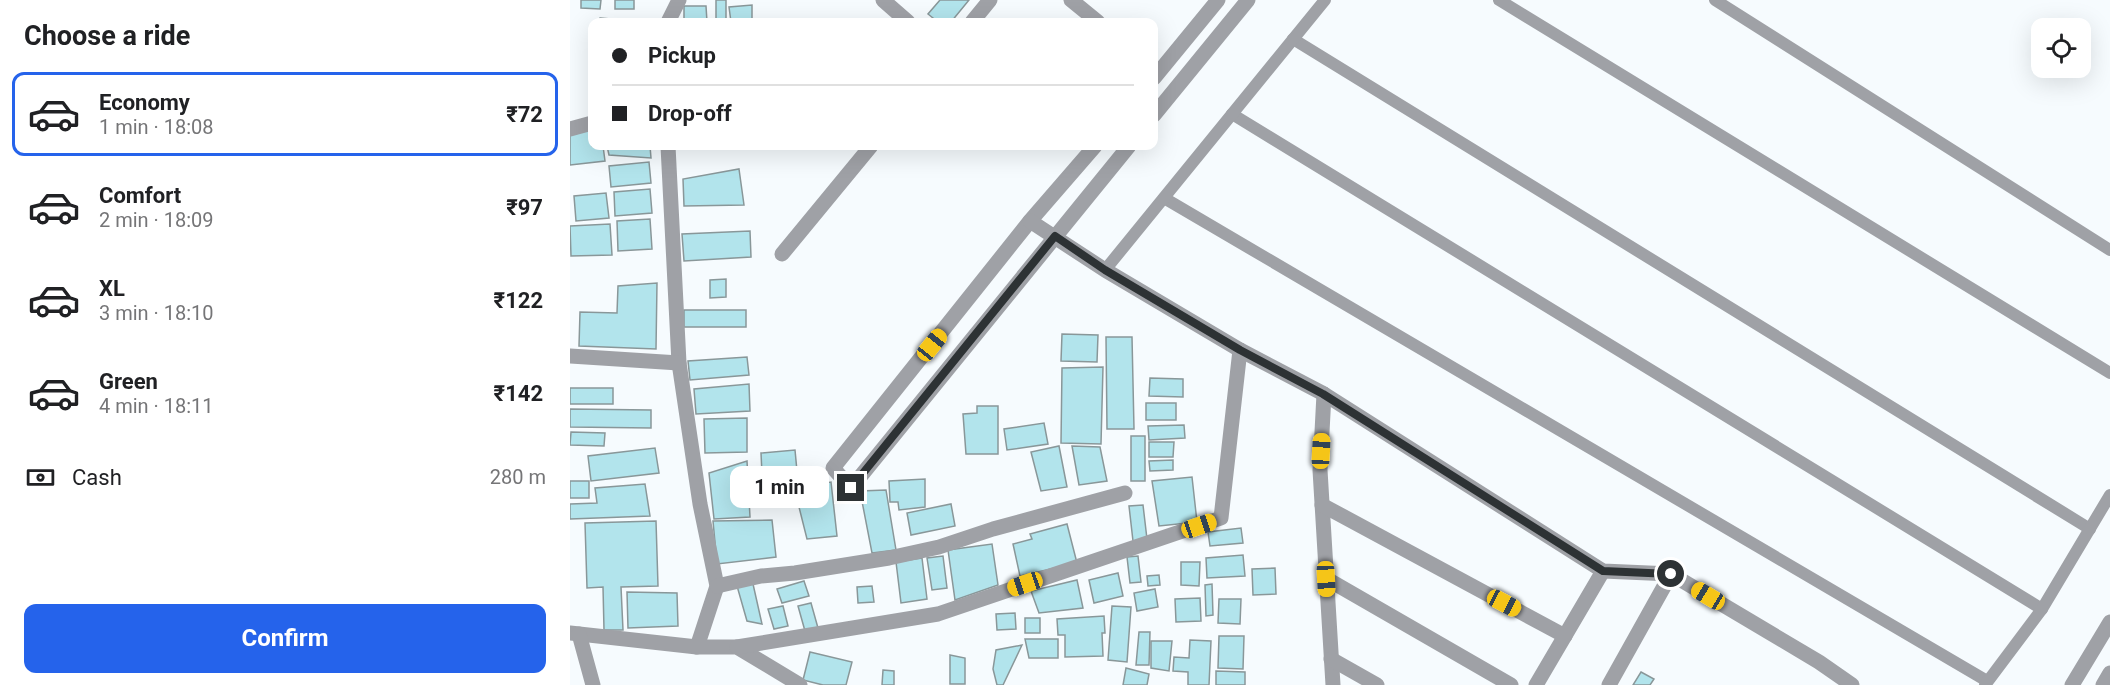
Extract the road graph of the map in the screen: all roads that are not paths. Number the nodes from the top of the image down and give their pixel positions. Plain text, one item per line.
1 (678, 0) edge
2 (883, 0) edge
3 (990, 0) edge
4 (1071, 0) edge
5 (1218, 0) edge
6 (1248, 0) edge
7 (1325, 0) edge
8 (1499, 0) edge
9 (1715, 0) edge
10 (670, 18) edge
11 (903, 18) edge
12 (975, 18) edge
13 (1093, 18) edge
14 (1293, 39) junction
15 (1158, 70) edge
16 (1158, 110) edge
17 (1232, 114) junction
18 (588, 124) edge
19 (570, 129) edge
20 (668, 150) edge
21 (868, 150) edge
22 (1092, 150) edge
23 (1126, 150) edge
24 (1164, 198) junction
25 (1030, 221) junction
26 (1055, 236) junction
27 (2110, 250) edge
28 (782, 254) dead end
29 (1105, 270) junction
30 (1240, 350) junction
31 (570, 356) edge
32 (679, 363) junction
33 (2110, 373) edge
34 (1323, 394) junction
35 (1125, 493) dead end
36 (2110, 495) edge
37 (1322, 505) junction
38 (2090, 529) junction
39 (1603, 571) junction
40 (1671, 574) junction
41 (1326, 579) junction
42 (717, 586) junction
43 (2042, 609) junction
44 (2110, 622) edge
45 (575, 634) edge
46 (1565, 636) junction
47 (697, 647) junction
48 (737, 647) junction
49 (1331, 659) junction
50 (2110, 673) edge
51 (1986, 683) edge
52 (593, 685) edge
53 (800, 685) edge
54 (1332, 685) edge
55 (1377, 685) edge
56 (1511, 685) edge
57 (1536, 685) edge
58 (1609, 685) edge
59 (1852, 685) edge
60 (2072, 685) edge
61 (2103, 685) edge

1 - 10 street
2 - 11 street
3 - 12 street
4 - 13 street
5 - 15 street
6 - 16 street
7 - 14 lane
8 - 33 lane
9 - 27 lane
14 - 17 lane
14 - 38 lane
17 - 24 lane
17 - 43 lane
18 - 19 street
20 - 32 street
21 - 28 street
22 - 25 street
23 - 26 street
24 - 29 lane
24 - 51 lane
25 - 26 street
25 - 26 street
26 - 29 street
29 - 30 street
30 - 34 street
30 - 48 street
31 - 32 street
32 - 42 street
34 - 37 street
34 - 39 street
35 - 42 street
36 - 38 lane
37 - 41 street
37 - 46 street
38 - 43 lane
39 - 40 street
39 - 46 street
40 - 58 street
40 - 59 street
41 - 49 street
41 - 56 street
42 - 47 street
43 - 51 lane
44 - 60 street
45 - 47 street
45 - 52 street
46 - 57 street
47 - 48 street
48 - 53 street
49 - 54 street
49 - 55 street
50 - 61 street

